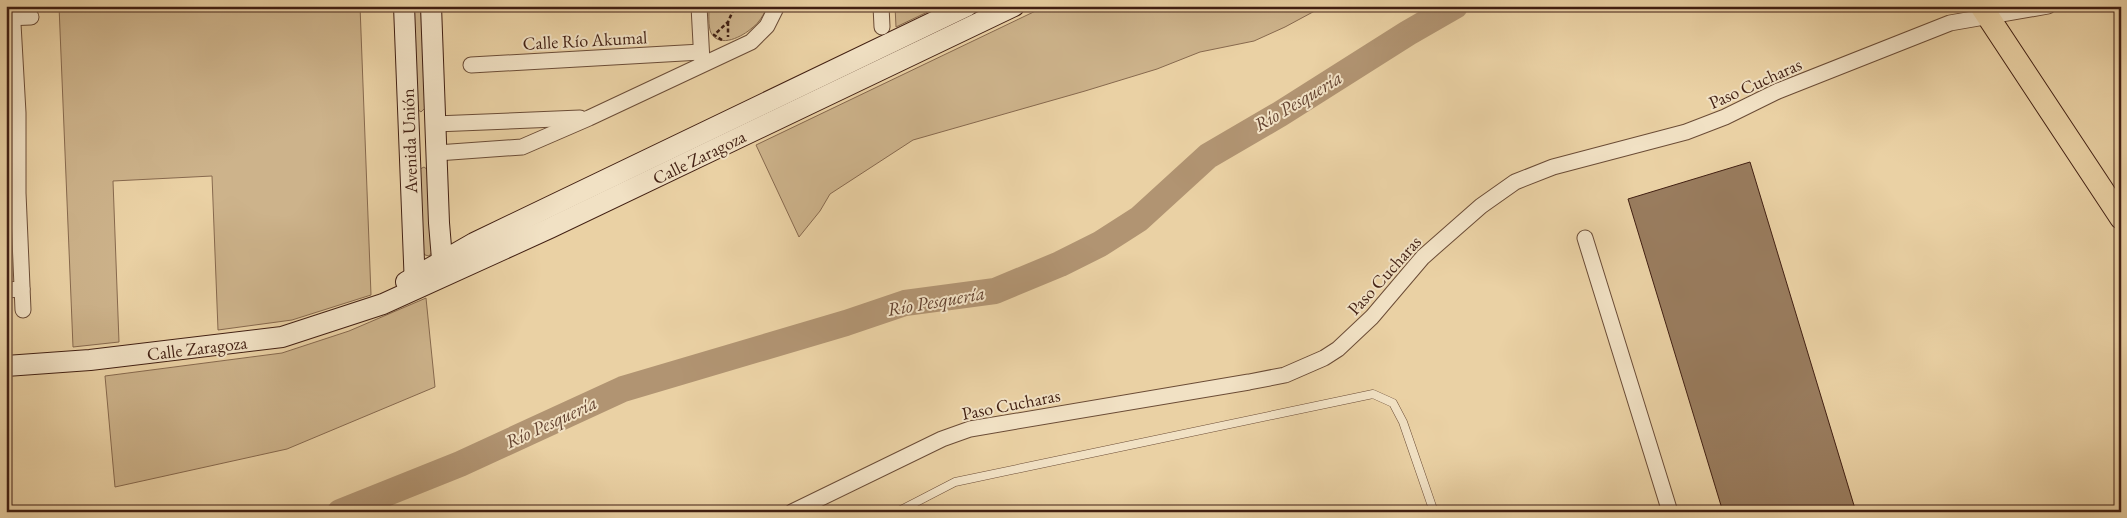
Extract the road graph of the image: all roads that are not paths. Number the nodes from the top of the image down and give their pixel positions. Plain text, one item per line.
1 (404, 6) edge
2 (431, 6) edge
3 (699, 6) edge
4 (777, 6) edge
5 (881, 6) edge
6 (967, 6) edge
7 (1014, 6) edge
8 (2048, 6) edge
9 (1984, 11) edge
10 (11, 14) edge
11 (31, 17) dead end
12 (882, 27) dead end
13 (702, 59) junction
14 (880, 59) junction
15 (471, 65) dead end
16 (12, 113) edge
17 (589, 118) junction
18 (435, 124) junction
19 (409, 125) junction
20 (436, 153) junction
21 (410, 154) junction
22 (12, 194) edge
23 (2121, 218) edge
24 (439, 224) junction
25 (1585, 238) dead end
26 (474, 243) junction
27 (442, 268) junction
28 (415, 283) junction
29 (22, 289) junction
30 (6, 290) edge
31 (23, 310) dead end
32 (6, 356) edge
33 (44, 364) junction
34 (6, 366) edge
35 (792, 512) edge
36 (897, 512) edge
37 (1434, 512) edge
38 (1670, 512) edge

1 - 19 street, Avenida Unión
2 - 18 street, Avenida Unión
3 - 13 street
4 - 13 street
5 - 12 street
6 - 14 street, Calle Zaragoza
7 - 14 street, Calle Zaragoza
8 - 9 street, Paso Cucharas
9 - 23 main road
9 - 35 street, Paso Cucharas
10 - 11 street
10 - 16 street
13 - 15 street, Calle Río Akumal
13 - 17 street
14 - 26 street, Calle Zaragoza
14 - 27 street, Calle Zaragoza
16 - 22 street
17 - 18 street
17 - 20 street
18 - 19 street
18 - 20 street, Avenida Unión
19 - 21 street, Avenida Unión
20 - 21 street
20 - 24 street, Avenida Unión
21 - 28 street, Avenida Unión
22 - 29 street
24 - 26 street
24 - 27 street, Avenida Unión
25 - 38 street
26 - 27 street, Calle Zaragoza
27 - 28 street, Calle Zaragoza
28 - 33 street, Calle Zaragoza
29 - 30 street
29 - 31 street
32 - 33 street
33 - 34 street, Calle Zaragoza
36 - 37 lane

